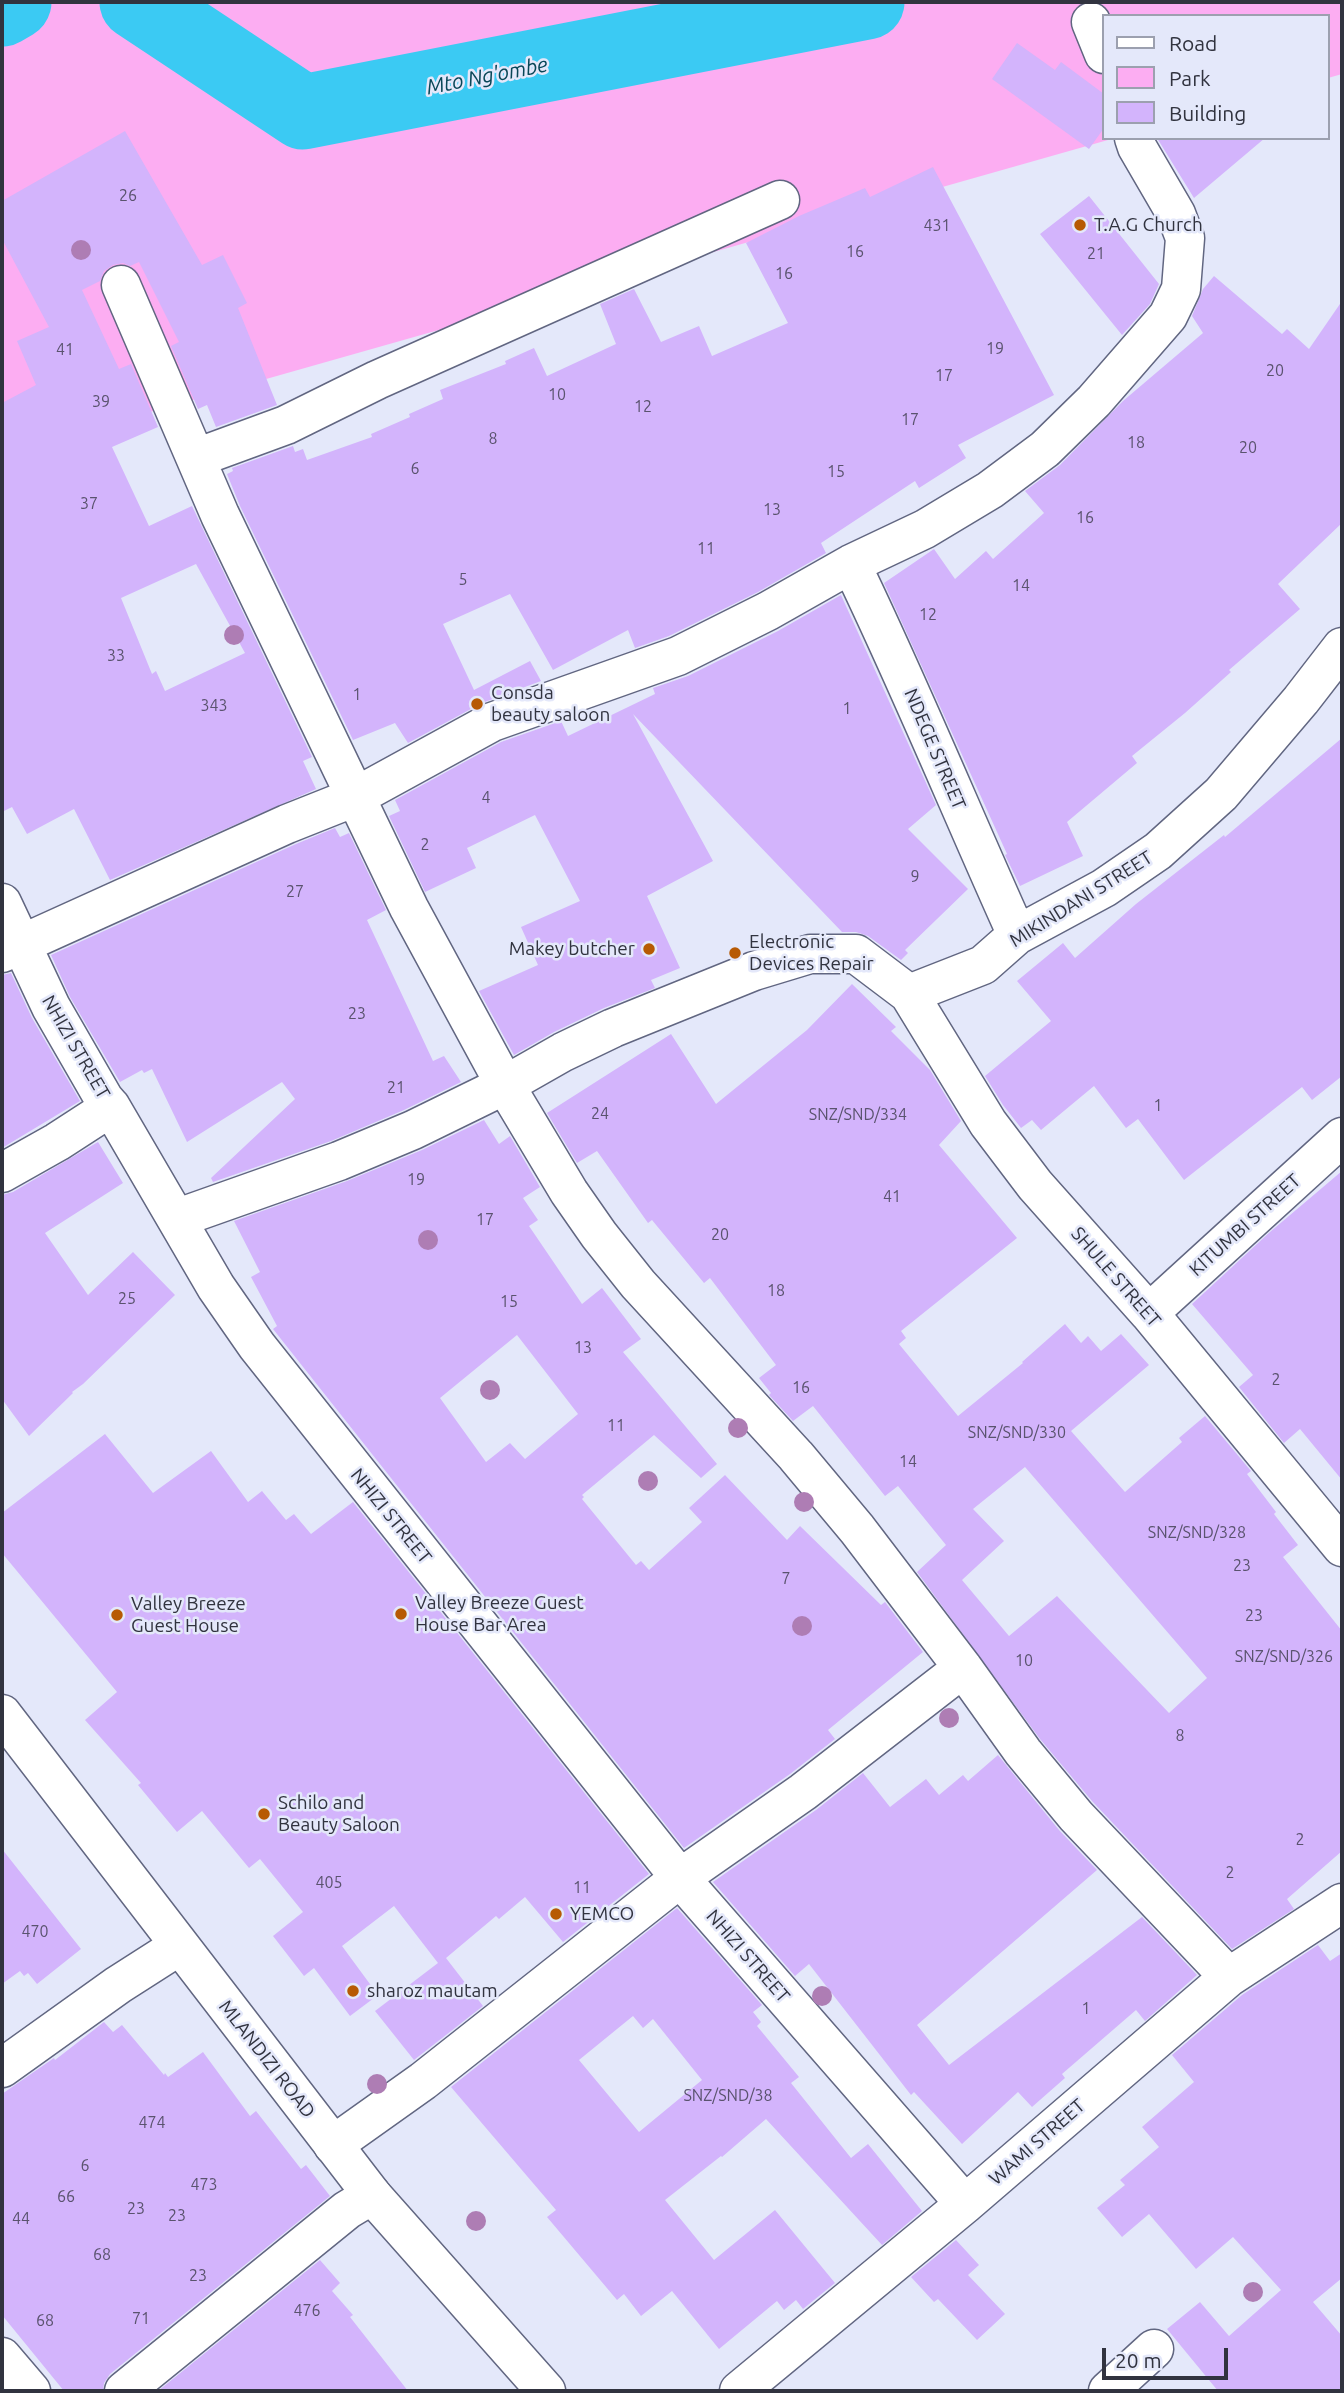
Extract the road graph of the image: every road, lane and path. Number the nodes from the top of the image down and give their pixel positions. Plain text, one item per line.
1 (1135, 140) edge
2 (780, 200) dead end
3 (121, 285) dead end
4 (196, 458) junction
5 (851, 564) junction
6 (1340, 655) edge
7 (355, 797) junction
8 (2, 904) edge
9 (1017, 935) junction
10 (11, 948) edge
11 (909, 994) junction
12 (505, 1085) junction
13 (111, 1107) junction
14 (1342, 1137) edge
15 (2, 1173) edge
16 (178, 1218) junction
17 (1149, 1313) junction
18 (1342, 1547) edge
19 (962, 1668) junction
20 (2, 1714) edge
21 (680, 1878) junction
22 (1342, 1903) edge
23 (179, 1946) junction
24 (1228, 1977) junction
25 (2, 2068) edge
26 (333, 2145) junction
27 (372, 2195) junction
28 (965, 2204) junction
29 (1154, 2349) dead end
30 (2, 2357) edge
31 (31, 2391) edge
32 (124, 2391) edge
33 (547, 2391) edge
34 (739, 2391) edge
35 (1108, 2391) edge

1 - 5 street
2 - 4 street
3 - 4 street
4 - 7 street
5 - 7 street
5 - 9 street, NDEGE STREET
6 - 9 street, MIKINDANI STREET
7 - 10 street
7 - 12 street
8 - 10 street, NHIZI STREET
9 - 11 street, MIKINDANI STREET
10 - 13 street, NHIZI STREET
11 - 12 street
11 - 17 street, SHULE STREET
12 - 16 street
12 - 19 street
13 - 15 street
13 - 16 street, NHIZI STREET
14 - 17 street, KITUMBI STREET
16 - 21 street, NHIZI STREET
17 - 18 street, SHULE STREET
19 - 21 street
19 - 24 street
20 - 23 street, MLANDIZI ROAD
21 - 26 street
21 - 28 street, NHIZI STREET
22 - 24 street, WAMI STREET
23 - 25 street
23 - 26 street, MLANDIZI ROAD
24 - 28 street, WAMI STREET
26 - 27 street, MLANDIZI ROAD
27 - 32 street
27 - 33 street, MLANDIZI ROAD
28 - 34 street, WAMI STREET
29 - 35 street
30 - 31 street

